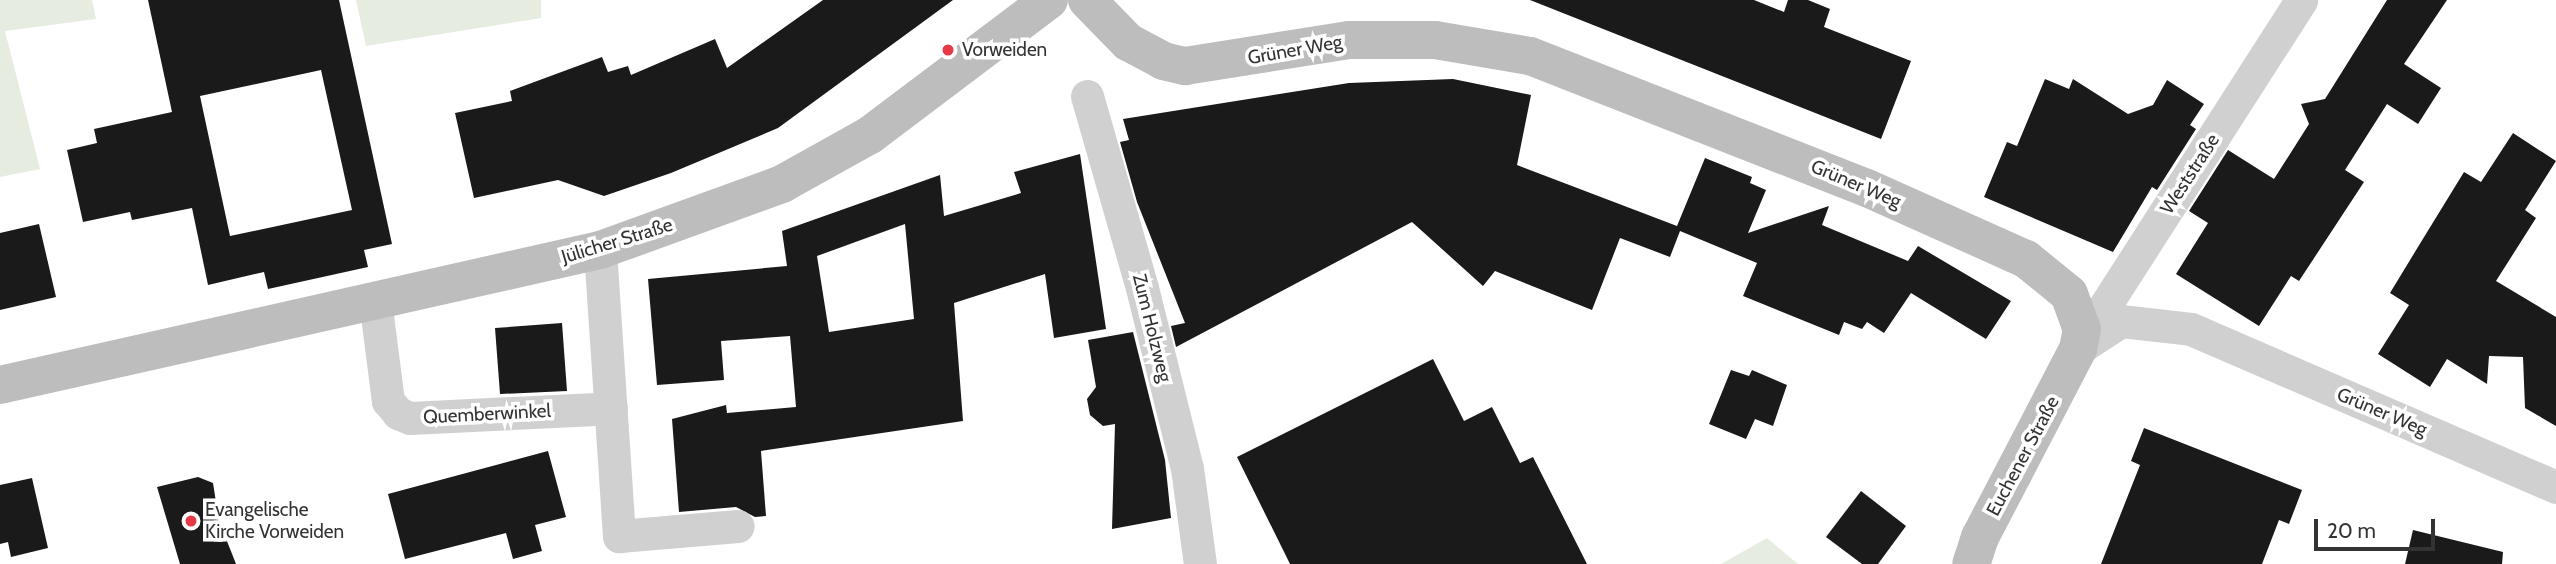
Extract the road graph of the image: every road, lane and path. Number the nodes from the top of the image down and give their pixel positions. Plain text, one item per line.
1 (1049, 0) edge
2 (1087, 0) edge
3 (2301, 0) edge
4 (1087, 96) dead end
5 (600, 250) junction
6 (375, 300) junction
7 (2078, 349) junction
8 (0, 386) edge
9 (611, 408) junction
10 (2556, 486) edge
11 (738, 526) dead end
12 (1200, 564) edge
13 (1971, 564) edge

1 - 5 street, Jülicher Straße
2 - 7 street, Grüner Weg
3 - 7 street, Weststraße
4 - 12 street, Zum Holzweg
5 - 6 street, Jülicher Straße
5 - 9 street
6 - 8 street, Jülicher Straße
6 - 9 street, Quemberwinkel
7 - 10 street, Grüner Weg
7 - 13 street, Euchener Straße
9 - 11 street

